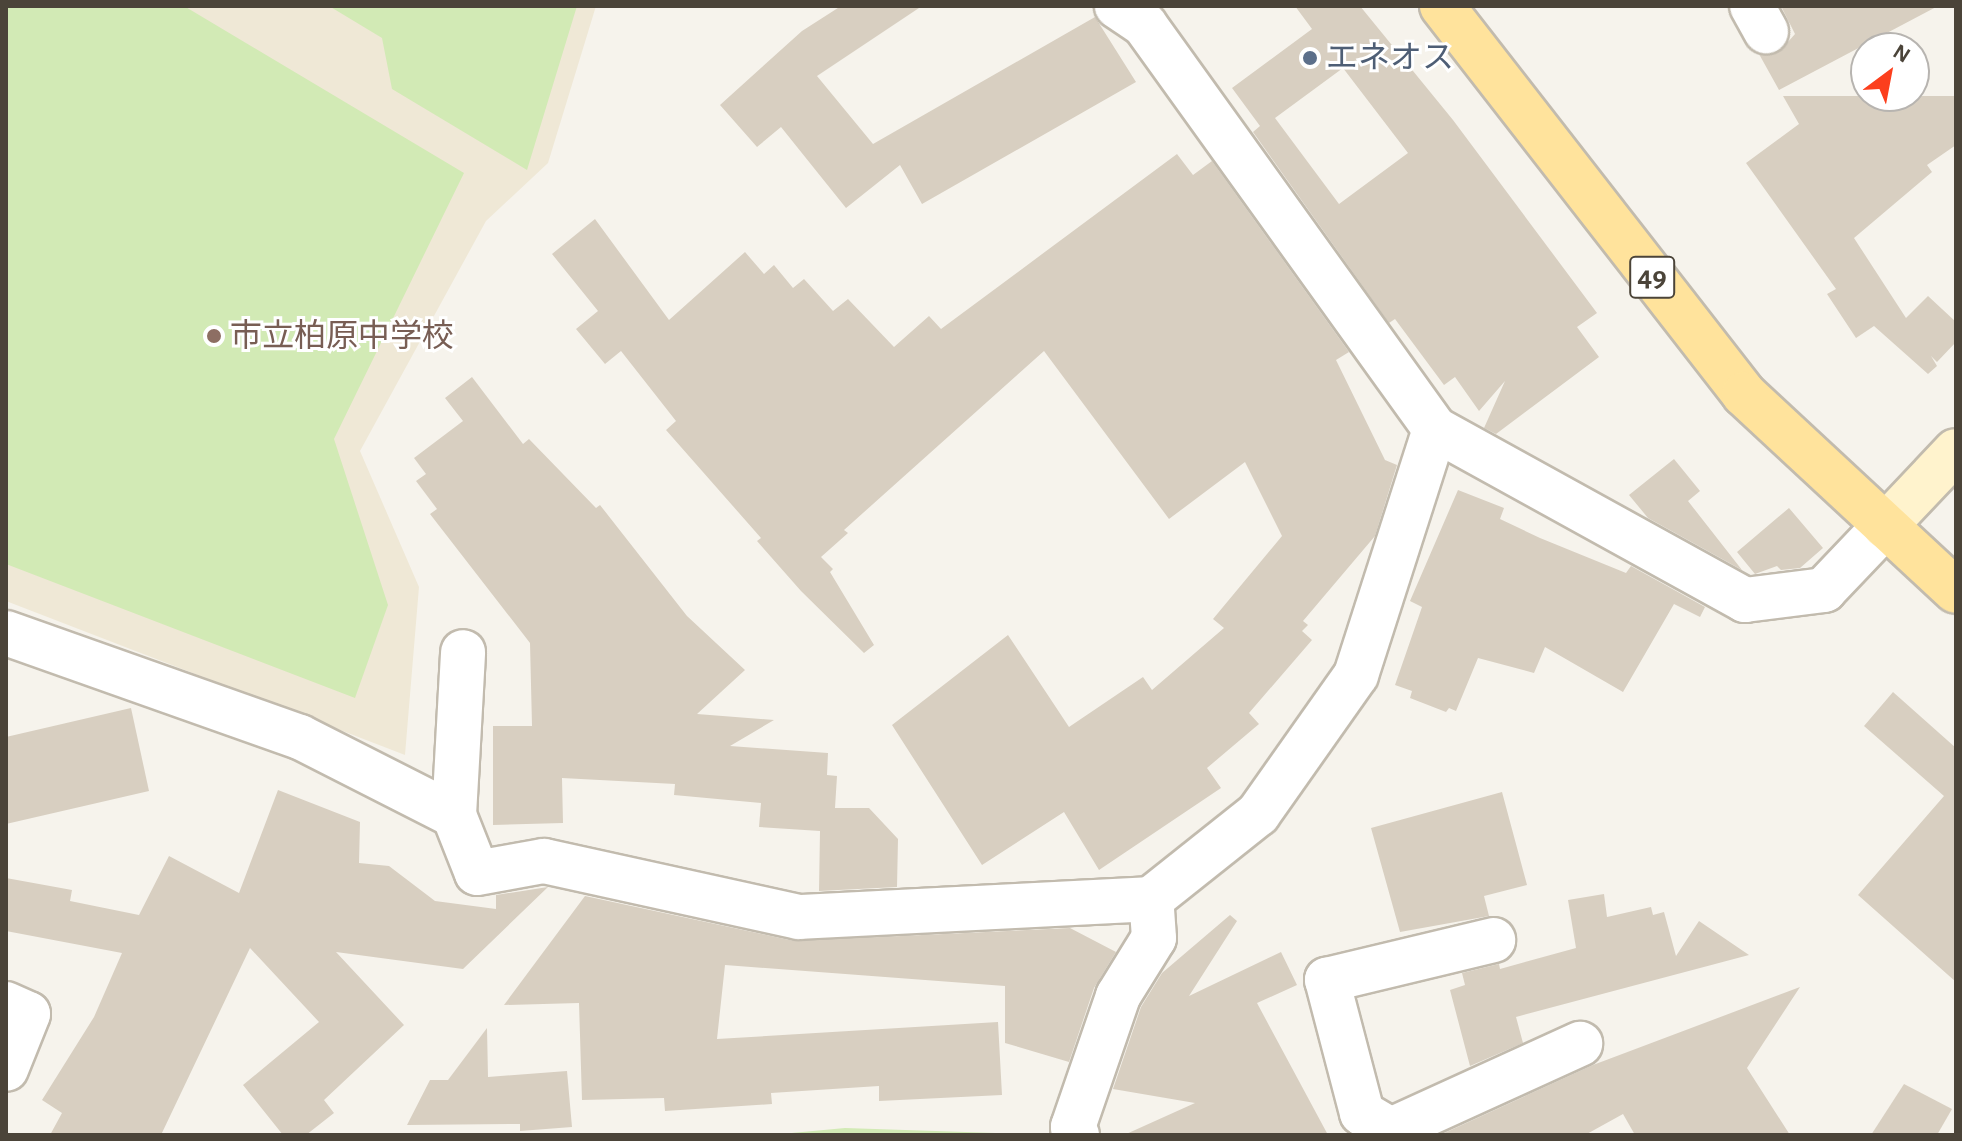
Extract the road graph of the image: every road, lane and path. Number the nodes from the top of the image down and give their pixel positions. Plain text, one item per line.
1 (1117, 6) edge
2 (1442, 6) edge
3 (1435, 429) junction
4 (1956, 451) edge
5 (1885, 526) junction
6 (1956, 591) edge
7 (6, 633) edge
8 (463, 652) dead end
9 (454, 815) junction
10 (1151, 899) junction
11 (1493, 940) dead end
12 (6, 1004) edge
13 (1580, 1044) dead end
14 (6, 1069) edge
15 (1395, 1133) edge
16 (1077, 1135) edge

1 - 3 street
2 - 5 main road, 49
3 - 5 street
3 - 10 street
4 - 5 main road
5 - 6 main road, 49
7 - 9 street
8 - 9 street
9 - 10 street
10 - 16 street
11 - 15 street
12 - 14 street
13 - 15 street

